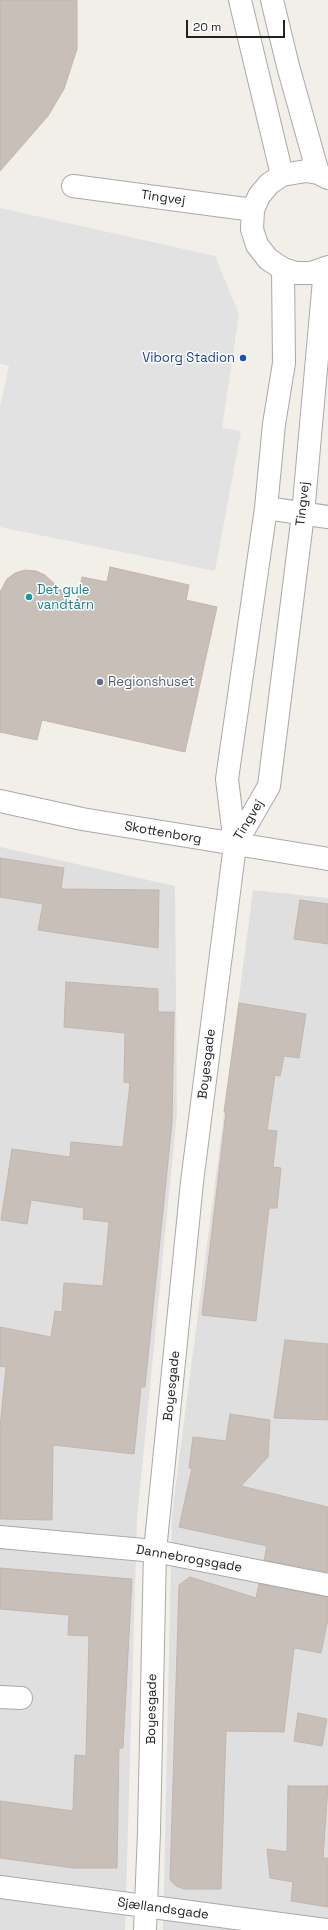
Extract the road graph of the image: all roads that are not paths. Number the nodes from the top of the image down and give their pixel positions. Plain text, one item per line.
1 (240, 0) edge
2 (272, 0) edge
3 (282, 175) junction
4 (323, 175) edge
5 (73, 186) dead end
6 (253, 210) junction
7 (326, 268) edge
8 (283, 269) junction
9 (266, 508) junction
10 (303, 514) junction
11 (328, 517) edge
12 (0, 801) edge
13 (235, 845) junction
14 (328, 859) edge
15 (0, 1537) edge
16 (155, 1551) junction
17 (328, 1586) edge
18 (0, 1886) edge
19 (145, 1907) junction
20 (145, 1930) edge
21 (326, 1930) edge

1 - 3 street
2 - 4 street
3 - 4 street
3 - 6 street
5 - 6 street, Tingvej
6 - 8 street
7 - 8 street
7 - 10 street, Tingvej
8 - 9 street, Tingvej
9 - 10 street
9 - 13 street, Tingvej
10 - 11 street
10 - 13 street, Tingvej
12 - 13 street, Skottenborg
13 - 14 street, Skottenborg
13 - 16 street, Boyesgade
15 - 16 street, Dannebrogsgade
16 - 17 street, Dannebrogsgade
16 - 19 street, Boyesgade
18 - 19 street, Sjællandsgade
19 - 20 street, Boyesgade
19 - 21 street, Sjællandsgade

